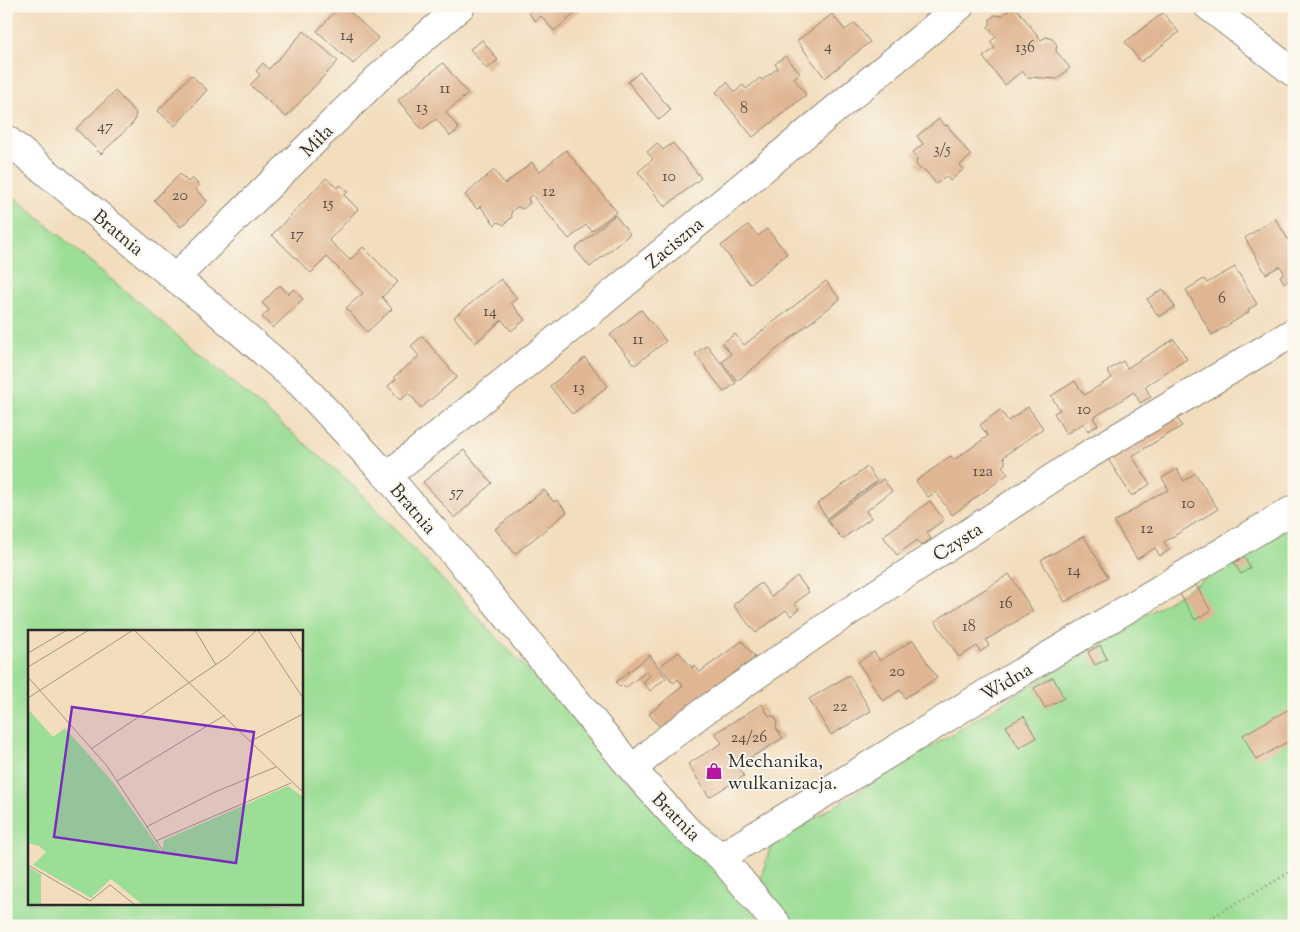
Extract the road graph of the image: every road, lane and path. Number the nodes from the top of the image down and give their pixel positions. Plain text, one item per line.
1 (461, 6) edge
2 (960, 6) edge
3 (1208, 6) edge
4 (1291, 67) edge
5 (6, 139) edge
6 (175, 278) junction
7 (1294, 332) edge
8 (387, 476) junction
9 (1294, 509) edge
10 (633, 770) junction
11 (721, 857) junction
12 (1294, 870) edge
13 (776, 923) dead end
14 (1197, 926) edge

1 - 6 street, Miła
2 - 8 street, Zaciszna
3 - 4 street
5 - 6 street, Bratnia
6 - 8 street, Bratnia
7 - 10 street, Czysta
8 - 10 street, Bratnia
9 - 11 street, Widna
10 - 11 street, Bratnia
11 - 13 street, Bratnia
12 - 14 path

